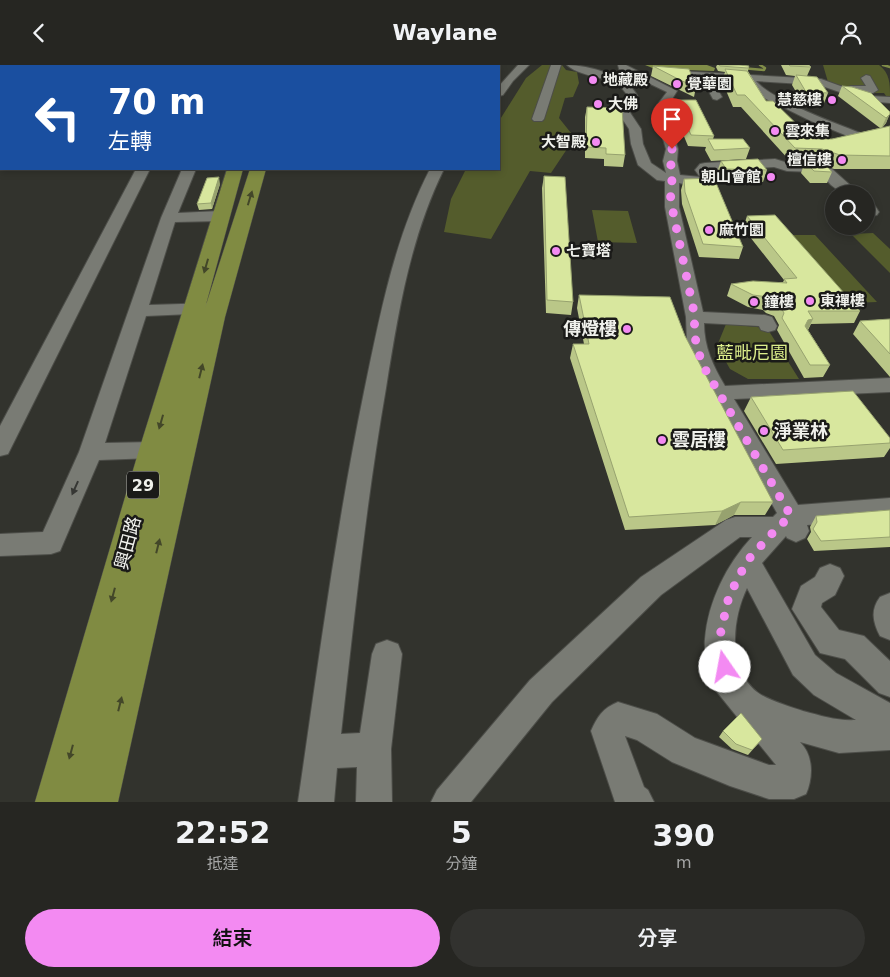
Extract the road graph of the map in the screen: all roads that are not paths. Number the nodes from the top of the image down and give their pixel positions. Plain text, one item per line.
1 (524, 65) edge
2 (556, 65) edge
3 (572, 65) edge
4 (594, 65) edge
5 (616, 66) edge
6 (704, 74) junction
7 (846, 76) dead end
8 (748, 77) junction
9 (866, 78) dead end
10 (836, 89) junction
11 (850, 89) junction
12 (500, 92) edge
13 (717, 97) dead end
14 (890, 100) edge
15 (538, 119) dead end
16 (862, 138) edge
17 (142, 170) edge
18 (189, 170) edge
19 (235, 170) edge
20 (257, 170) edge
21 (436, 170) edge
22 (673, 178) junction
23 (840, 185) edge
24 (169, 218) junction
25 (226, 223) junction
26 (205, 309) junction
27 (138, 311) junction
28 (695, 317) junction
29 (768, 326) dead end
30 (830, 369) edge
31 (890, 385) edge
32 (841, 388) junction
33 (718, 393) junction
34 (0, 448) edge
35 (153, 450) junction
36 (91, 452) junction
37 (890, 508) edge
38 (789, 525) junction
39 (0, 545) edge
40 (747, 561) junction
41 (830, 576) dead end
42 (890, 606) edge
43 (890, 627) edge
44 (387, 654) dead end
45 (890, 682) edge
46 (746, 704) junction
47 (890, 721) edge
48 (890, 734) edge
49 (374, 749) junction
50 (322, 752) junction
51 (57, 802) edge
52 (96, 802) edge
53 (316, 802) edge
54 (374, 802) edge
55 (449, 802) edge
56 (636, 802) edge

1 - 12 street
2 - 15 street
3 - 22 street
4 - 5 street
5 - 6 street
5 - 22 street
6 - 8 street
6 - 13 street
7 - 11 street
8 - 10 street
8 - 16 street
9 - 11 street
10 - 11 street
10 - 14 street
17 - 34 street
18 - 24 street
19 - 25 main road, 興田路 / 29
25 -> 20 main road, 興田路 / 29
21 - 50 street
22 - 23 street
22 - 28 street
24 - 25 street
24 - 27 street
25 - 26 main road, 興田路 / 29
26 - 27 street
26 -> 35 main road, 興田路 / 29
52 -> 26 main road, 興田路 / 29
27 - 36 street
28 - 29 street
28 - 33 street
30 - 32 street
31 - 32 street
32 - 33 street
33 - 38 street
35 - 36 street
35 -> 51 main road, 興田路 / 29
36 -> 39 street
37 - 38 street
38 - 40 street
38 - 55 street
40 - 46 street
40 - 47 street
41 - 45 street
42 - 43 street
44 - 49 street
46 - 48 street
46 - 56 street
49 - 50 street
49 - 54 street
50 - 53 street

